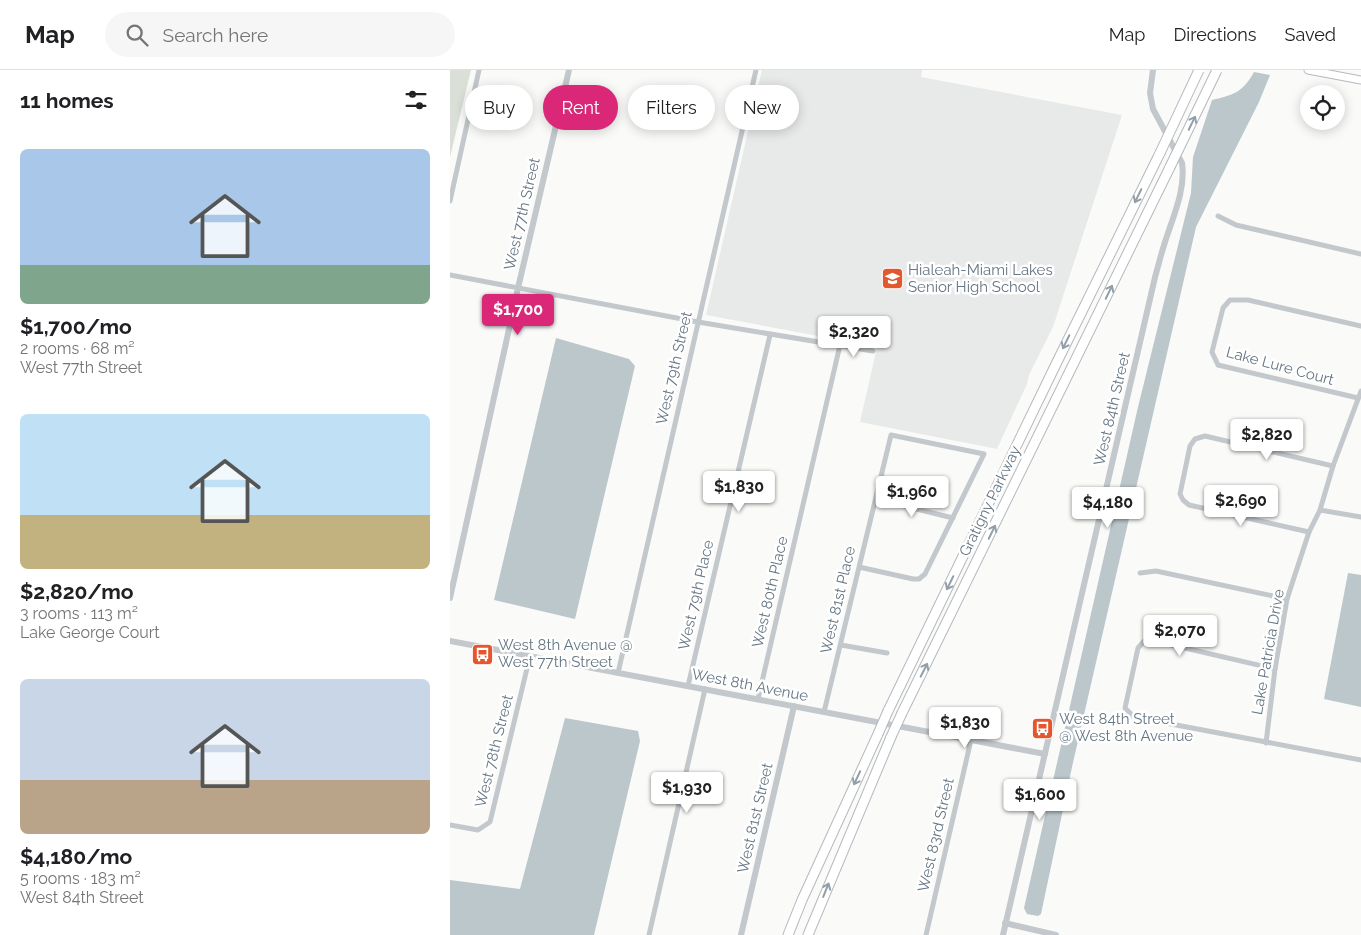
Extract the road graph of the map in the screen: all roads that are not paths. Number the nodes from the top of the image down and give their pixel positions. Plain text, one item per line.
1 (480, 70) edge
2 (569, 70) edge
3 (756, 70) edge
4 (1153, 70) edge
5 (1199, 70) edge
6 (1217, 70) edge
7 (1308, 70) edge
8 (1361, 80) edge
9 (450, 201) edge
10 (1218, 216) dead end
11 (1361, 254) edge
12 (450, 275) edge
13 (518, 288) junction
14 (698, 322) junction
15 (1361, 326) edge
16 (770, 335) junction
17 (840, 345) junction
18 (873, 352) dead end
19 (1361, 391) edge
20 (1358, 398) junction
21 (1333, 466) junction
22 (876, 499) junction
23 (1320, 510) junction
24 (953, 518) junction
25 (1361, 518) edge
26 (1309, 532) junction
27 (858, 567) junction
28 (1140, 573) dead end
29 (450, 598) edge
30 (1287, 599) junction
31 (450, 641) edge
32 (841, 645) junction
33 (888, 653) dead end
34 (530, 656) junction
35 (1275, 669) junction
36 (618, 673) junction
37 (688, 686) junction
38 (705, 689) junction
39 (758, 699) junction
40 (794, 706) junction
41 (824, 712) junction
42 (971, 740) junction
43 (1266, 743) junction
44 (1045, 754) junction
45 (1361, 760) edge
46 (450, 825) edge
47 (1005, 923) junction
48 (649, 935) edge
49 (741, 935) edge
50 (788, 935) edge
51 (808, 935) edge
52 (926, 935) edge
53 (1003, 935) edge
54 (1055, 935) edge

1 - 9 street
2 - 13 street, West 77th Street
3 - 14 street, West 79th Street
4 - 44 street, West 84th Street
5 -> 50 highway, Gratigny Parkway, bridge
51 -> 6 highway, Gratigny Parkway, bridge
7 - 8 main road
10 - 11 street
12 - 13 street
13 - 14 street
13 - 29 street, West 77th Street
14 - 16 street
14 - 36 street, West 79th Street
15 - 20 street, Lake Lure Court
16 - 17 street
16 - 37 street, West 79th Place
17 - 18 street
17 - 39 street, West 80th Place
19 - 20 street, Lake Patricia Drive
20 - 21 street, Lake Patricia Drive
21 - 23 street, Lake Patricia Drive
21 - 26 street
22 - 24 street
22 - 24 street, West 81st Place
22 - 27 street, West 81st Place
23 - 25 street
23 - 26 street, Lake Patricia Drive
24 - 27 street
26 - 30 street, Lake Patricia Drive
27 - 32 street, West 81st Place
28 - 30 street
30 - 35 street, Lake Patricia Drive
31 - 34 street, West 8th Avenue
32 - 33 street
32 - 41 street, West 81st Place
34 - 36 street, West 8th Avenue
34 - 46 street, West 78th Street
35 - 43 street, Lake Patricia Drive
35 - 43 street
36 - 37 street, West 8th Avenue
37 - 38 street, West 8th Avenue
38 - 39 street, West 8th Avenue
38 - 48 street
39 - 40 street, West 8th Avenue
40 - 41 street, West 8th Avenue
40 - 49 street, West 81st Street
41 - 42 street, West 8th Avenue
42 - 44 street, West 8th Avenue
42 - 52 street, West 83rd Street
43 - 45 street
44 - 47 street, West 84th Street
47 - 53 street, West 84th Street
47 - 54 street

